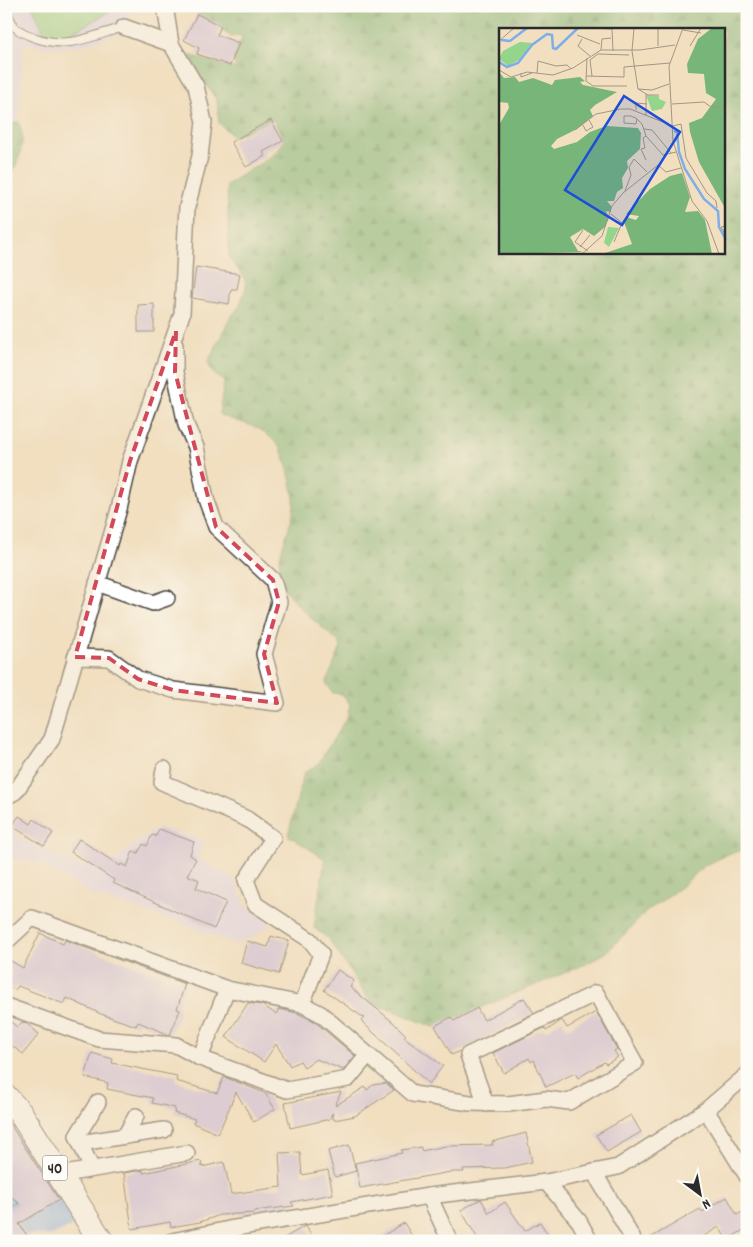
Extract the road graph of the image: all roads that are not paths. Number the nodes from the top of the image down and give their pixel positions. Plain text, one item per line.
1 (165, 6) edge
2 (6, 7) edge
3 (124, 27) joint
4 (171, 44) junction
5 (176, 331) junction
6 (97, 583) junction
7 (167, 598) dead end
8 (75, 657) junction
9 (164, 769) dead end
10 (6, 797) edge
11 (6, 942) edge
12 (226, 989) junction
13 (302, 1004) junction
14 (6, 1006) edge
15 (367, 1056) junction
16 (200, 1058) junction
17 (747, 1075) edge
18 (6, 1097) edge
19 (98, 1102) dead end
20 (486, 1104) junction
21 (706, 1110) junction
22 (136, 1116) dead end
23 (164, 1130) dead end
24 (125, 1136) junction
25 (80, 1143) junction
26 (187, 1153) dead end
27 (92, 1169) junction
28 (594, 1172) junction
29 (60, 1175) junction
30 (747, 1176) edge
31 (546, 1182) junction
32 (429, 1196) junction
33 (232, 1235) edge
34 (633, 1239) dead end
35 (102, 1241) edge
36 (172, 1241) edge
37 (450, 1241) edge
38 (590, 1241) edge

1 - 4 street
2 - 3 lane
3 - 4 street
4 - 5 street
5 - 6 street
5 - 8 street
6 - 7 street
6 - 8 street
8 - 10 street
9 - 13 street
11 - 12 street
12 - 13 street
12 - 16 street
13 - 15 street
14 - 16 street
15 - 16 street
15 - 20 street
17 - 21 street
18 - 29 main road, 40
19 - 25 street
20 - 20 street
21 - 28 street
21 - 30 street
22 - 24 street
23 - 24 street
24 - 25 street
25 - 27 street
26 - 27 street
27 - 29 street
28 - 31 street
28 - 34 street
29 - 35 main road, 40
31 - 32 street
31 - 38 street
32 - 33 street
32 - 37 street
33 - 36 street

